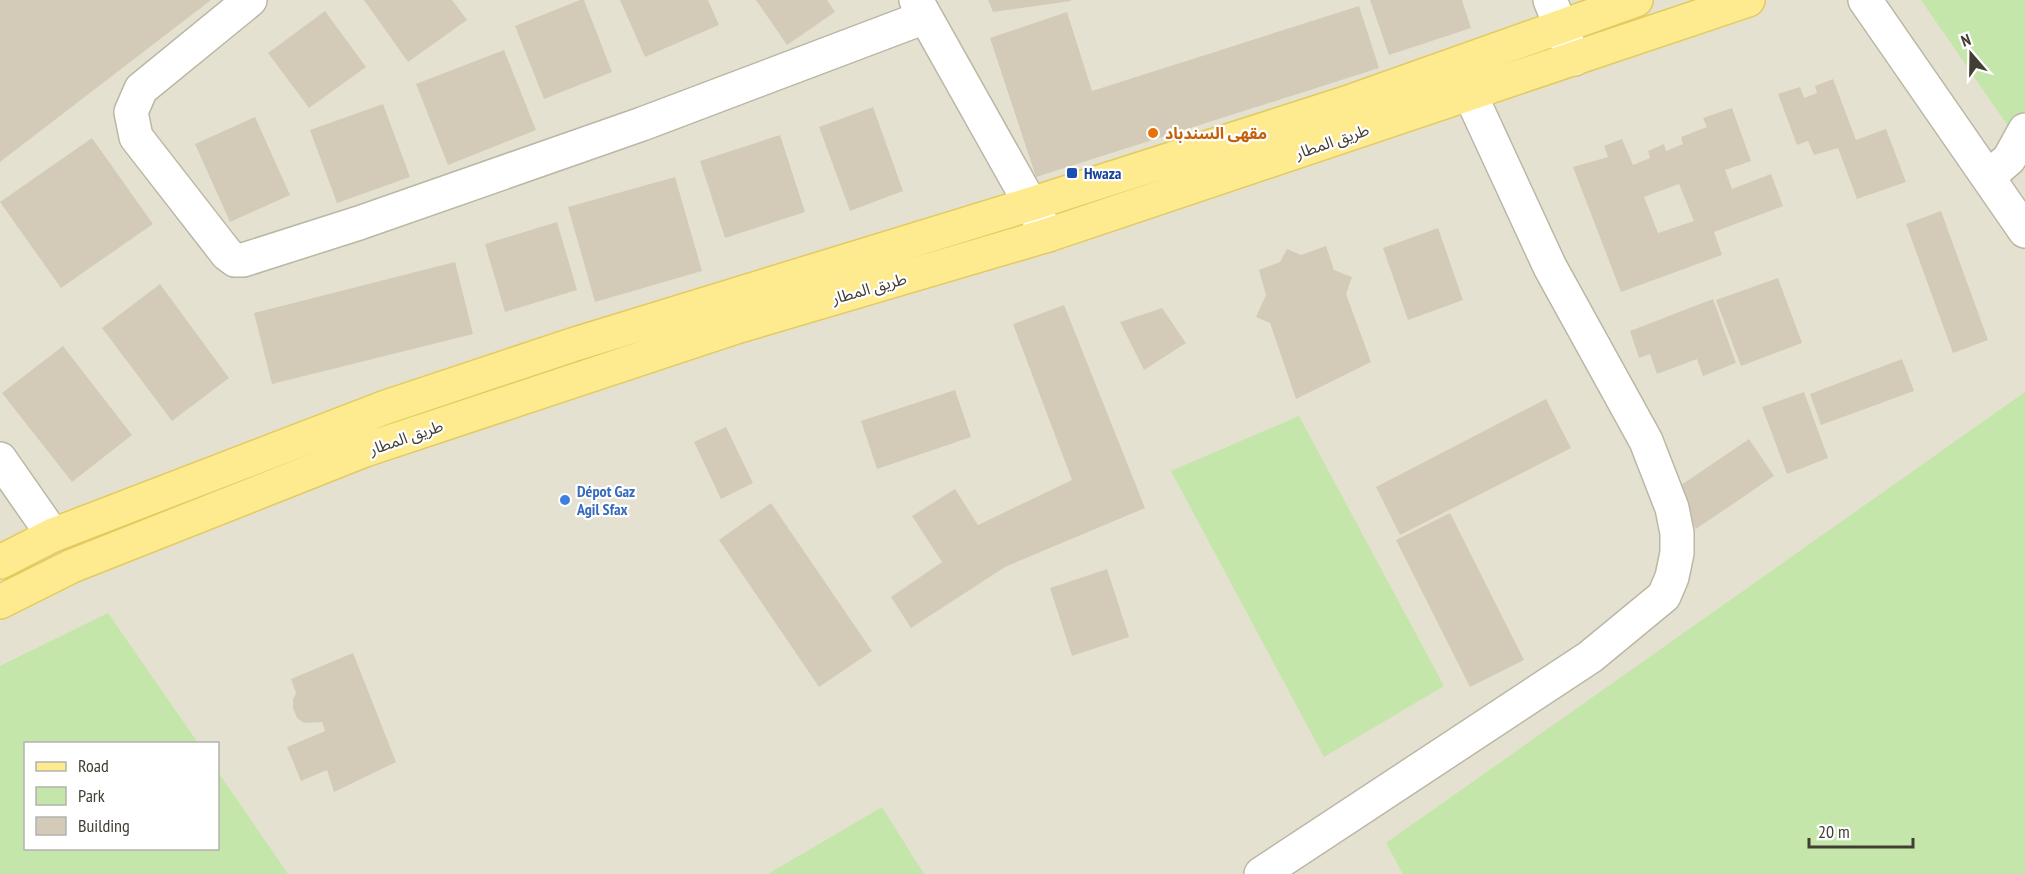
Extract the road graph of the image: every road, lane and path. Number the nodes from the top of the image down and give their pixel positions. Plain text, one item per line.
1 (250, 0) edge
2 (1636, 0) edge
3 (1748, 0) edge
4 (1865, 0) edge
5 (921, 9) edge
6 (1555, 13) edge
7 (1574, 59) junction
8 (1470, 94) junction
9 (2025, 130) edge
10 (1988, 177) junction
11 (1031, 204) junction
12 (2025, 231) edge
13 (1048, 236) junction
14 (0, 459) edge
15 (52, 535) junction
16 (0, 562) edge
17 (0, 602) edge
18 (1261, 874) edge

1 - 5 street
2 - 6 main road, طريق المطار
3 - 7 main road, طريق المطار
4 - 10 street
5 - 11 street
6 - 7 street
6 - 11 main road, طريق المطار
7 - 8 main road, طريق المطار
8 - 13 main road, طريق المطار
8 - 18 street
9 - 10 street
10 - 12 street
11 - 13 street
11 - 15 main road, طريق المطار
13 - 17 main road, طريق المطار
14 - 15 street
15 - 16 main road, طريق المطار

